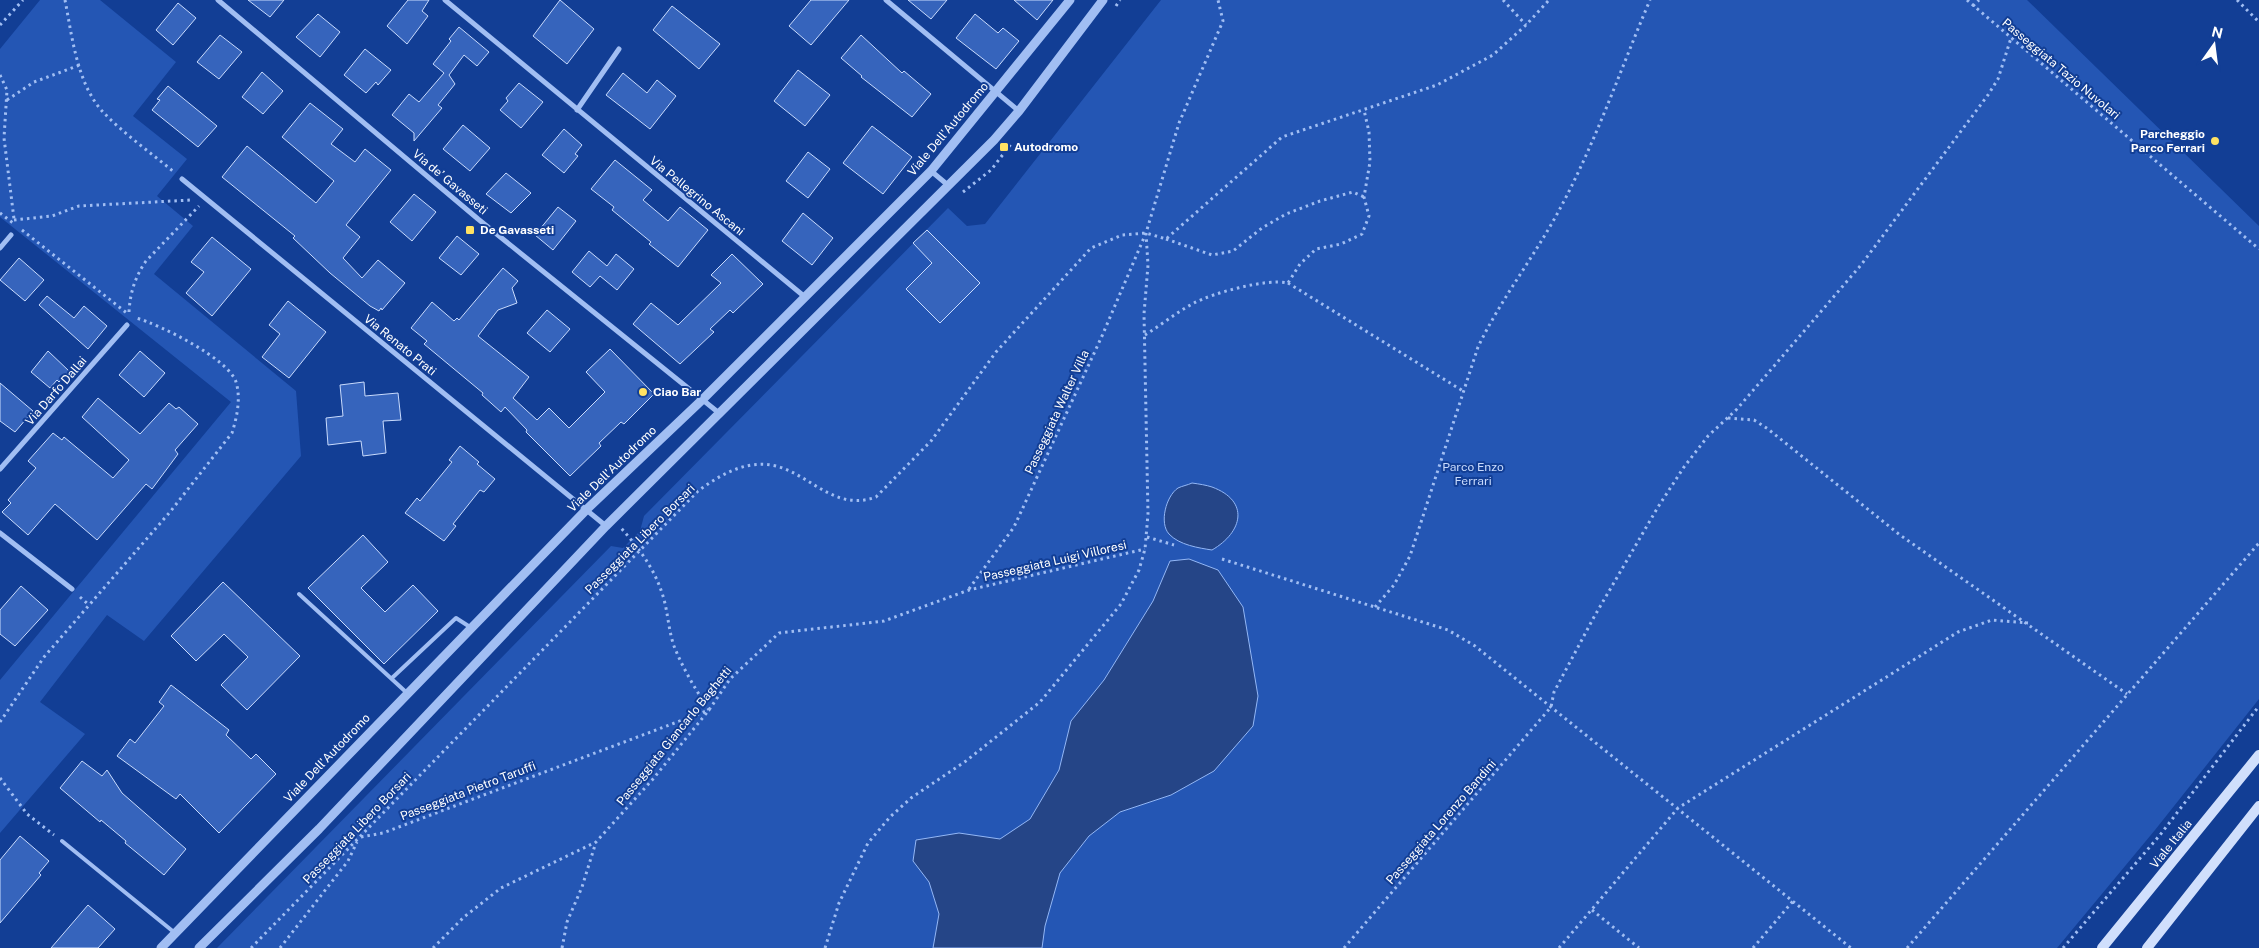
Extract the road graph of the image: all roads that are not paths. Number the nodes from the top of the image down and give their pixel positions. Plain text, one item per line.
1 (218, 0) edge
2 (445, 0) edge
3 (455, 0) edge
4 (886, 0) edge
5 (1070, 0) edge
6 (1103, 0) edge
7 (452, 5) junction
8 (619, 48) dead end
9 (995, 92) junction
10 (577, 110) junction
11 (1019, 111) junction
12 (931, 171) junction
13 (182, 179) road end
14 (949, 186) junction
15 (11, 235) road end
16 (0, 248) edge
17 (804, 297) junction
18 (127, 325) dead end
19 (703, 399) junction
20 (719, 413) junction
21 (0, 469) edge
22 (586, 510) junction
23 (606, 526) junction
24 (0, 533) edge
25 (72, 589) dead end
26 (299, 594) dead end
27 (472, 629) junction
28 (392, 678) junction
29 (407, 693) junction
30 (2259, 755) edge
31 (2259, 806) edge
32 (62, 841) road end
33 (175, 934) junction
34 (161, 948) edge
35 (199, 948) edge
36 (2102, 948) edge
37 (2147, 948) edge

1 - 19 street, Via de’ Gavasseti
2 - 7 street, Via Pellegrino Ascani
3 - 7 street
4 - 9 street
5 - 9 street, Viale Dell'Autodromo
6 - 11 street
7 - 10 street, Via Pellegrino Ascani
8 - 10 street
9 - 11 street
9 - 12 street, Viale Dell'Autodromo
10 - 17 street, Via Pellegrino Ascani
11 - 14 street
12 - 14 street
12 - 17 street, Viale Dell'Autodromo
13 - 22 street, Via Renato Prati
14 - 20 street
15 - 16 street
17 - 19 street, Viale Dell'Autodromo
18 - 21 street, Via Darfo Dallai
19 - 20 street, Via de’ Gavasseti
19 - 22 street, Viale Dell'Autodromo
20 - 23 street
22 - 23 street, Via Renato Prati
22 - 27 street, Viale Dell'Autodromo
23 - 35 street
24 - 25 street
26 - 28 lane
27 - 28 lane
27 - 29 street, Viale Dell'Autodromo
28 - 29 lane
29 - 33 street, Viale Dell'Autodromo
30 - 36 main road, Viale Italia
31 - 37 main road
32 - 33 lane
33 - 34 street, Viale Dell'Autodromo

